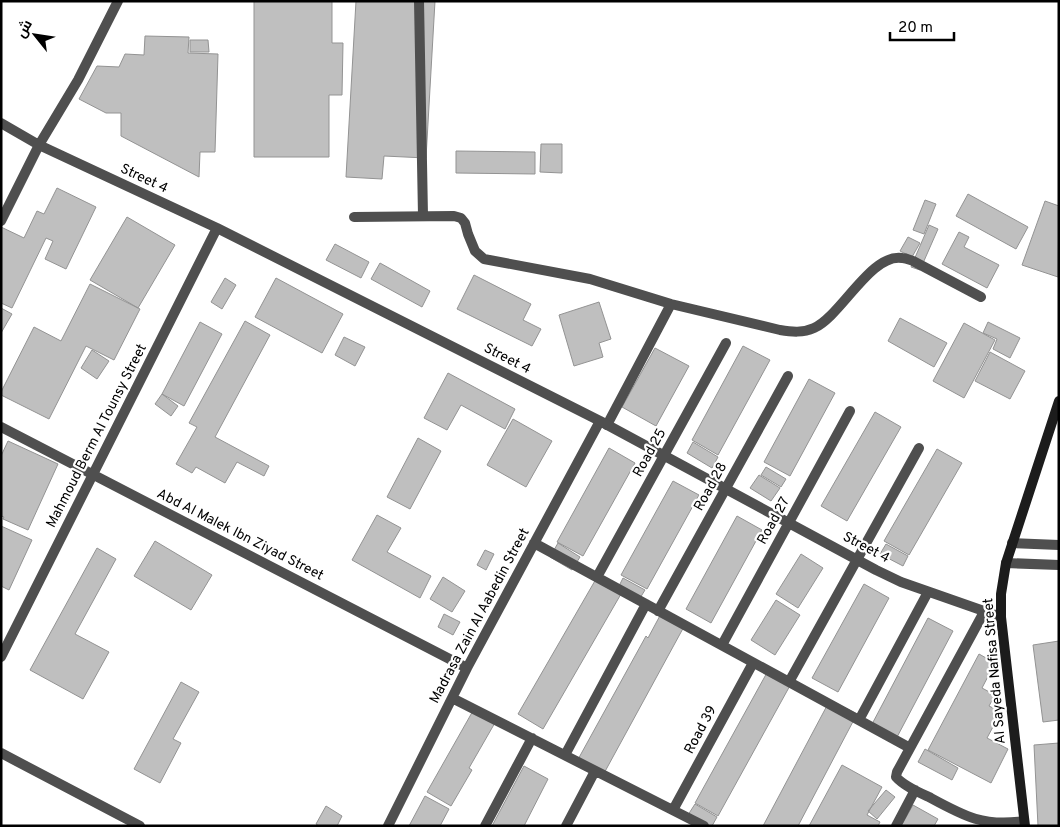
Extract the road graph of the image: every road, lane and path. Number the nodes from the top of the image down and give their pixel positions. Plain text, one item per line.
1 (118, 1) edge
2 (419, 1) edge
3 (1, 123) edge
4 (39, 145) junction
5 (423, 216) junction
6 (354, 217) dead end
7 (1, 222) edge
8 (217, 228) junction
9 (981, 297) dead end
10 (671, 304) junction
11 (726, 343) dead end
12 (788, 376) dead end
13 (1059, 401) edge
14 (850, 411) dead end
15 (603, 423) junction
16 (1, 426) edge
17 (919, 448) dead end
18 (664, 456) junction
19 (93, 474) junction
20 (725, 489) junction
21 (789, 523) junction
22 (534, 543) junction
23 (1012, 543) junction
24 (1059, 545) edge
25 (857, 560) junction
26 (1006, 563) junction
27 (1059, 565) edge
28 (597, 577) junction
29 (928, 592) junction
30 (646, 604) junction
31 (658, 610) junction
32 (984, 612) junction
33 (1001, 618) junction
34 (722, 645) junction
35 (1, 657) edge
36 (753, 663) junction
37 (467, 668) junction
38 (789, 682) junction
39 (452, 698) junction
40 (858, 720) junction
41 (532, 738) junction
42 (910, 748) junction
43 (1, 753) edge
44 (565, 755) junction
45 (596, 771) junction
46 (915, 790) junction
47 (673, 810) junction
48 (965, 822) edge
49 (1024, 823) edge
50 (140, 826) edge
51 (388, 826) edge
52 (485, 826) edge
53 (566, 826) edge
54 (704, 826) edge
55 (896, 826) edge

1 - 4 street
2 - 5 street
3 - 4 street, Street 4
4 - 7 street
4 - 8 street, Street 4
5 - 6 street
5 - 10 street
8 - 15 street, Street 4
8 - 19 street, Mahmoud Berm Al Tounsy Street
9 - 10 street
10 - 15 street, Madrasa Zain Al Aabedin Street
11 - 18 street, Road 25
12 - 20 street, Road 28
13 - 23 street, Al Sayeda Nafisa Street
14 - 21 street, Road 27
15 - 18 street, Street 4
15 - 22 street, Madrasa Zain Al Aabedin Street
16 - 19 street, Abd Al Malek Ibn Ziyad Street
17 - 25 street
18 - 20 street, Street 4
18 - 28 street, Road 25
19 - 35 street, Mahmoud Berm Al Tounsy Street
19 - 37 street, Abd Al Malek Ibn Ziyad Street
20 - 21 street, Street 4
20 - 31 street, Road 28
21 - 25 street, Street 4
21 - 34 street, Road 27
22 - 28 street
22 - 37 street, Madrasa Zain Al Aabedin Street
23 - 24 street
23 - 26 street, Al Sayeda Nafisa Street
25 - 29 street, Street 4
25 - 38 street
26 - 27 street
26 - 33 street, Al Sayeda Nafisa Street
28 - 30 street
29 - 32 street, Street 4
29 - 40 street
30 - 31 street
30 - 44 street
31 - 34 street
32 - 33 street, Street 4
32 - 42 street
33 - 49 street, Al Sayeda Nafisa Street
34 - 36 street
36 - 38 street
36 - 47 street, Road 39
37 - 39 street, Madrasa Zain Al Aabedin Street
38 - 40 street
39 - 41 street
39 - 51 street, Madrasa Zain Al Aabedin Street
40 - 42 street
41 - 44 street
41 - 52 street
42 - 46 street
43 - 50 street
44 - 45 street
45 - 47 street
45 - 53 street
46 - 48 street
46 - 55 street
47 - 54 street
48 - 49 street

